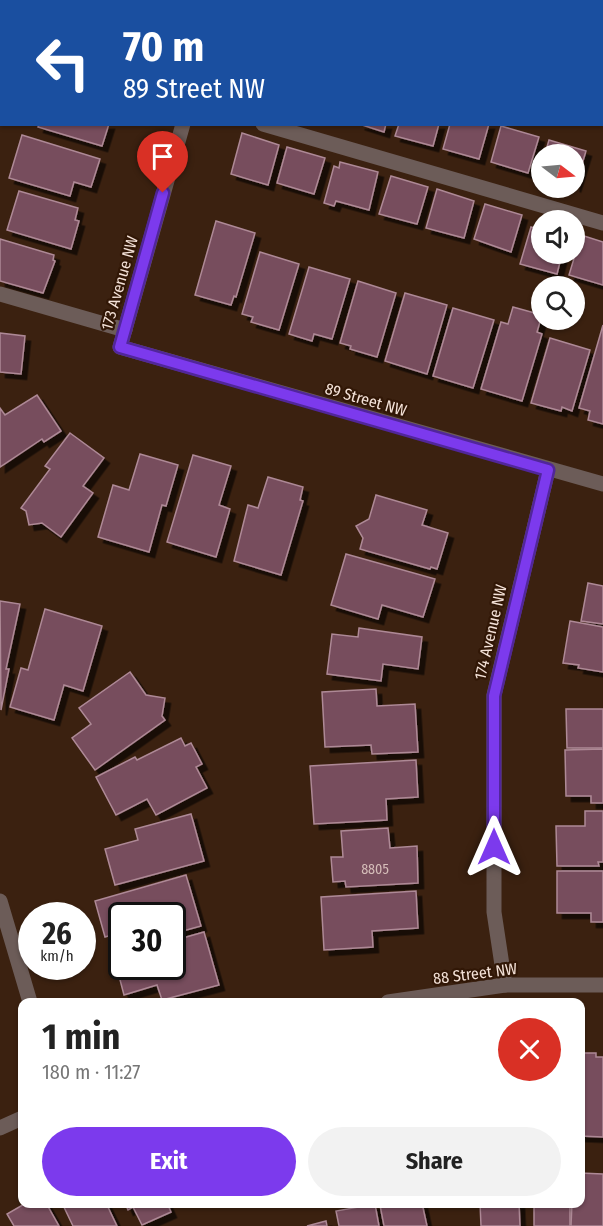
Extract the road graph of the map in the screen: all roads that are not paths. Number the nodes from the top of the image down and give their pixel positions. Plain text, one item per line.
1 (182, 126) edge
2 (270, 126) edge
3 (603, 223) edge
4 (0, 294) edge
5 (125, 330) junction
6 (120, 347) joint
7 (548, 470) junction
8 (603, 484) edge
9 (0, 901) edge
10 (505, 985) junction
11 (603, 985) edge
12 (29, 998) edge
13 (416, 998) edge
14 (18, 1120) edge
15 (0, 1128) edge

1 - 5 street, 173 Avenue NW
2 - 3 street
4 - 5 street
5 - 6 street, 173 Avenue NW
6 - 7 street, 89 Street NW
7 - 8 street, 89 Street NW
7 - 10 street, 174 Avenue NW
9 - 12 street
10 - 11 street, 88 Street NW
10 - 13 street, 88 Street NW
14 - 15 street

